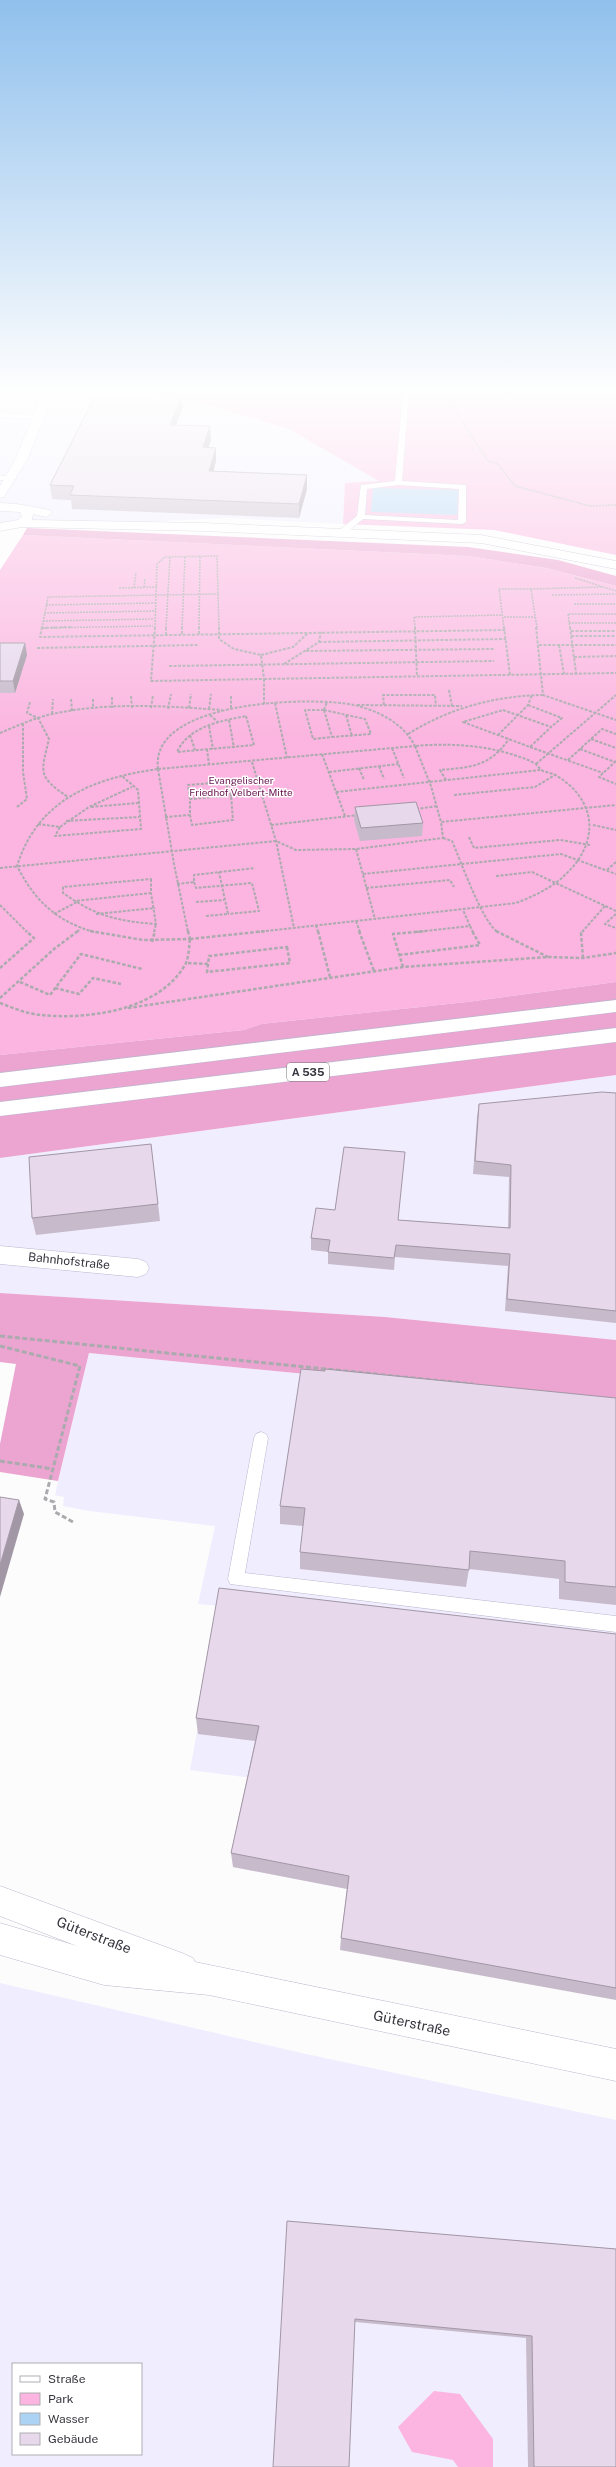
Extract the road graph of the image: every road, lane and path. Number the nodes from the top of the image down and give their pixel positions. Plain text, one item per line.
1 (5, 507) edge
2 (362, 507) edge
3 (462, 507) edge
4 (24, 517) junction
5 (361, 517) junction
6 (1, 528) edge
7 (340, 534) junction
8 (200, 556) junction
9 (170, 557) junction
10 (185, 557) junction
11 (616, 565) edge
12 (136, 572) dead end
13 (575, 578) dead end
14 (145, 579) dead end
15 (158, 587) junction
16 (602, 587) junction
17 (119, 588) dead end
18 (134, 588) junction
19 (144, 588) junction
20 (531, 589) junction
21 (616, 591) edge
22 (199, 594) junction
23 (218, 594) junction
24 (616, 594) edge
25 (157, 595) junction
26 (169, 595) junction
27 (184, 595) junction
28 (552, 595) dead end
29 (156, 603) junction
30 (574, 604) dead end
31 (616, 604) edge
32 (46, 605) junction
33 (156, 611) junction
34 (44, 613) junction
35 (616, 614) edge
36 (503, 616) junction
37 (535, 617) junction
38 (154, 619) junction
39 (43, 620) junction
40 (570, 623) junction
41 (616, 623) edge
42 (153, 626) junction
43 (41, 628) junction
44 (505, 630) junction
45 (415, 631) junction
46 (571, 631) junction
47 (616, 631) edge
48 (322, 632) junction
49 (308, 633) junction
50 (182, 634) junction
51 (199, 634) junction
52 (218, 634) junction
53 (153, 635) junction
54 (166, 635) junction
55 (571, 636) junction
56 (616, 636) edge
57 (415, 640) junction
58 (506, 640) junction
59 (319, 642) junction
60 (199, 645) dead end
61 (540, 645) junction
62 (559, 645) junction
63 (572, 645) junction
64 (616, 645) edge
65 (152, 646) junction
66 (37, 648) dead end
67 (494, 649) dead end
68 (306, 651) junction
69 (415, 651) junction
70 (261, 655) junction
71 (616, 656) edge
72 (574, 657) junction
73 (416, 661) junction
74 (494, 661) dead end
75 (264, 664) junction
76 (284, 664) junction
77 (169, 666) dead end
78 (576, 673) junction
79 (616, 673) edge
80 (564, 674) junction
81 (510, 675) junction
82 (542, 675) junction
83 (416, 676) junction
84 (262, 680) junction
85 (449, 690) dead end
86 (171, 694) dead end
87 (191, 694) dead end
88 (211, 694) dead end
89 (616, 694) edge
90 (153, 695) dead end
91 (532, 695) junction
92 (543, 695) junction
93 (131, 696) dead end
94 (231, 696) dead end
95 (112, 697) dead end
96 (71, 699) dead end
97 (93, 699) dead end
98 (53, 700) dead end
99 (30, 702) dead end
100 (327, 702) junction
101 (275, 703) junction
102 (264, 704) junction
103 (353, 705) junction
104 (384, 705) junction
105 (528, 705) junction
106 (436, 706) junction
107 (452, 706) junction
108 (464, 706) junction
109 (112, 708) junction
110 (132, 708) junction
111 (151, 708) junction
112 (189, 708) junction
113 (168, 709) junction
114 (208, 709) junction
115 (231, 709) junction
116 (93, 710) junction
117 (223, 710) junction
118 (324, 710) junction
119 (72, 711) junction
120 (595, 712) junction
121 (52, 714) junction
122 (346, 714) junction
123 (210, 715) junction
124 (518, 716) junction
125 (38, 718) junction
126 (229, 720) junction
127 (616, 720) edge
128 (218, 722) junction
129 (23, 724) junction
130 (209, 726) junction
131 (552, 727) junction
132 (0, 733) edge
133 (408, 734) junction
134 (616, 734) edge
135 (190, 735) junction
136 (498, 735) junction
137 (352, 736) junction
138 (332, 738) junction
139 (509, 739) junction
140 (591, 739) junction
141 (415, 746) junction
142 (530, 746) junction
143 (234, 748) junction
144 (392, 748) junction
145 (616, 748) edge
146 (207, 749) junction
147 (213, 749) junction
148 (195, 750) junction
149 (580, 750) junction
150 (500, 752) junction
151 (548, 753) junction
152 (322, 754) junction
153 (287, 758) junction
154 (568, 760) junction
155 (252, 762) junction
156 (615, 762) edge
157 (398, 764) junction
158 (536, 764) junction
159 (209, 765) junction
160 (379, 766) junction
161 (359, 768) junction
162 (159, 769) junction
163 (540, 770) junction
164 (329, 772) junction
165 (603, 773) junction
166 (555, 774) junction
167 (122, 776) junction
168 (404, 778) dead end
169 (384, 779) dead end
170 (364, 780) dead end
171 (446, 780) junction
172 (429, 782) junction
173 (616, 784) edge
174 (132, 787) junction
175 (336, 792) junction
176 (261, 793) junction
177 (454, 795) dead end
178 (231, 796) junction
179 (68, 797) junction
180 (190, 799) junction
181 (138, 803) junction
182 (616, 805) edge
183 (438, 806) junction
184 (89, 807) junction
185 (17, 808) dead end
186 (588, 808) junction
187 (414, 809) edge
188 (190, 815) junction
189 (360, 815) edge
190 (345, 816) junction
191 (139, 817) junction
192 (165, 818) junction
193 (65, 821) junction
194 (441, 822) junction
195 (38, 824) junction
196 (271, 824) junction
197 (593, 825) junction
198 (60, 827) junction
199 (616, 830) edge
200 (469, 837) dead end
201 (443, 838) junction
202 (276, 841) junction
203 (590, 845) junction
204 (356, 849) junction
205 (173, 850) junction
206 (588, 852) dead end
207 (586, 856) dead end
208 (583, 861) junction
209 (616, 862) edge
210 (464, 864) junction
211 (16, 866) junction
212 (0, 868) edge
213 (255, 868) dead end
214 (607, 870) junction
215 (219, 872) junction
216 (363, 874) junction
217 (616, 874) edge
218 (496, 876) dead end
219 (194, 882) junction
220 (177, 884) junction
221 (221, 885) junction
222 (556, 885) junction
223 (454, 887) dead end
224 (366, 888) junction
225 (151, 893) junction
226 (224, 900) junction
227 (76, 901) junction
228 (196, 902) dead end
229 (0, 905) edge
230 (605, 906) junction
231 (155, 908) junction
232 (481, 908) junction
233 (463, 910) junction
234 (616, 912) edge
235 (54, 914) junction
236 (92, 914) junction
237 (228, 914) junction
238 (206, 916) dead end
239 (375, 919) junction
240 (356, 921) junction
241 (156, 924) junction
242 (316, 925) junction
243 (470, 926) junction
244 (294, 928) junction
245 (616, 928) edge
246 (80, 929) junction
247 (190, 939) junction
248 (152, 942) junction
249 (616, 953) edge
250 (399, 955) junction
251 (548, 957) junction
252 (583, 958) junction
253 (188, 963) junction
254 (208, 964) junction
255 (403, 967) junction
256 (0, 968) edge
257 (142, 969) dead end
258 (374, 971) junction
259 (330, 977) junction
260 (20, 982) junction
261 (121, 984) dead end
262 (55, 988) junction
263 (0, 998) edge
264 (0, 1003) edge
265 (616, 1006) edge
266 (115, 1010) junction
267 (616, 1035) edge
268 (0, 1080) edge
269 (0, 1109) edge
270 (0, 1255) edge
271 (138, 1268) dead end
272 (0, 1336) edge
273 (0, 1346) edge
274 (477, 1384) edge
275 (261, 1438) dead end
276 (0, 1461) edge
277 (53, 1469) junction
278 (72, 1522) dead end
279 (616, 1624) edge
280 (0, 1901) edge
281 (0, 1940) edge
282 (209, 1979) junction
283 (616, 2065) edge

1 - 4 main road
2 - 5 lane
3 - 5 lane
4 - 6 main road
4 - 7 main road
5 - 7 lane
7 - 11 main road
8 - 10 path
8 - 22 path
8 - 23 path
9 - 10 path
9 - 15 path
9 - 26 path
10 - 27 path
12 - 18 path
13 - 16 path
14 - 19 path
15 - 19 path
15 - 25 path
16 - 20 path
16 - 21 path
17 - 18 path
18 - 19 path
20 - 36 path
20 - 37 path
22 - 23 path
22 - 27 path
22 - 51 path
23 - 52 path
24 - 28 path
25 - 26 path
25 - 29 path
25 - 32 path
26 - 27 path
26 - 54 path
27 - 50 path
29 - 32 path
29 - 33 path
30 - 31 path
32 - 34 path
33 - 34 path
33 - 38 path
34 - 39 path
35 - 40 path
36 - 37 path
36 - 44 path
36 - 45 path
37 - 61 path
38 - 39 path
38 - 42 path
39 - 43 path
40 - 41 path
40 - 46 path
42 - 43 path
42 - 53 path
43 - 53 path
44 - 45 path
44 - 58 path
45 - 48 path
45 - 57 path
46 - 47 path
46 - 55 path
48 - 49 path
48 - 59 path
49 - 52 path
49 - 70 path
50 - 51 path
50 - 54 path
51 - 52 path
52 - 70 path
53 - 54 path
53 - 65 path
55 - 56 path
55 - 63 path
57 - 58 path
57 - 59 path
57 - 69 path
58 - 81 path
59 - 68 path
60 - 65 path
61 - 62 path
61 - 82 path
62 - 63 path
62 - 80 path
63 - 64 path
63 - 72 path
65 - 66 path
65 - 84 path
67 - 69 path
68 - 69 path
68 - 76 path
69 - 73 path
70 - 75 path
71 - 72 path
72 - 78 path
73 - 74 path
73 - 76 path
73 - 83 path
75 - 76 path
75 - 77 path
75 - 84 path
78 - 79 path
78 - 80 path
80 - 82 path
81 - 82 path
81 - 83 path
82 - 92 path
83 - 84 path
84 - 102 path
85 - 107 path
86 - 113 path
87 - 112 path
88 - 114 path
89 - 120 path
90 - 111 path
91 - 92 path
91 - 105 path
91 - 108 path
92 - 120 path
93 - 110 path
94 - 115 path
95 - 109 path
96 - 119 path
97 - 116 path
98 - 121 path
99 - 125 path
100 - 101 path
100 - 103 path
100 - 118 path
101 - 102 path
101 - 153 path
102 - 115 path
103 - 104 path
103 - 133 path
104 - 106 path
104 - 106 path
105 - 124 path
105 - 131 path
106 - 107 path
107 - 108 path
108 - 133 path
109 - 110 path
109 - 116 path
110 - 111 path
111 - 113 path
112 - 113 path
112 - 114 path
114 - 117 path
115 - 117 path
116 - 119 path
117 - 123 path
118 - 122 path
118 - 138 path
118 - 138 path
119 - 121 path
120 - 127 path
120 - 151 path
121 - 125 path
122 - 137 path
122 - 137 path
123 - 128 path
123 - 162 path
124 - 131 path
124 - 136 path
124 - 136 path
125 - 129 path
125 - 179 path
126 - 128 path
126 - 143 path
126 - 143 path
128 - 130 path
129 - 132 path
129 - 185 path
130 - 135 path
130 - 147 path
131 - 142 path
133 - 141 path
134 - 140 path
135 - 148 path
135 - 148 path
136 - 139 path
137 - 138 path
139 - 142 path
139 - 150 path
140 - 145 path
140 - 149 path
141 - 144 path
141 - 150 path
141 - 172 path
142 - 151 path
143 - 147 path
144 - 152 path
144 - 157 path
146 - 147 path
146 - 148 path
146 - 159 path
149 - 154 path
149 - 156 path
150 - 158 path
150 - 171 path
151 - 154 path
151 - 158 path
152 - 153 path
152 - 164 path
153 - 155 path
154 - 165 path
155 - 159 path
155 - 176 path
156 - 165 path
157 - 160 path
157 - 168 path
158 - 163 path
159 - 162 path
160 - 161 path
160 - 169 path
161 - 164 path
161 - 170 path
162 - 167 path
162 - 192 path
163 - 166 path
163 - 171 path
164 - 175 path
165 - 173 path
166 - 177 path
166 - 186 path
167 - 174 path
167 - 179 path
171 - 172 path
172 - 175 path
172 - 183 path
174 - 181 path
174 - 184 path
175 - 190 path
176 - 178 path
176 - 196 path
178 - 180 path
178 - 180 path
178 - 188 path
179 - 195 path
180 - 188 path
181 - 184 path
181 - 191 path
182 - 186 path
183 - 187 path
183 - 194 path
184 - 193 path
186 - 194 path
186 - 197 path
188 - 192 path
189 - 190 path
190 - 196 path
191 - 193 path
191 - 198 path
192 - 205 path
193 - 198 path
194 - 201 path
195 - 198 path
195 - 211 path
196 - 202 path
197 - 199 path
197 - 203 path
200 - 203 path
201 - 204 path
201 - 210 path
202 - 204 path
202 - 205 path
202 - 244 path
203 - 206 path
204 - 216 path
205 - 211 path
205 - 220 path
207 - 208 path
208 - 210 path
208 - 214 path
208 - 222 path
209 - 214 path
210 - 216 path
210 - 232 path
211 - 212 path
211 - 235 path
213 - 215 path
214 - 217 path
215 - 219 path
215 - 221 path
216 - 224 path
218 - 222 path
219 - 220 path
219 - 221 path
220 - 247 path
221 - 226 path
221 - 237 path
222 - 230 path
222 - 232 path
223 - 224 path
224 - 239 path
225 - 227 path
225 - 227 path
225 - 231 path
226 - 228 path
226 - 237 path
227 - 235 path
227 - 236 path
229 - 256 path
230 - 234 path
230 - 252 path
231 - 236 path
231 - 241 path
232 - 233 path
232 - 251 path
233 - 239 path
233 - 243 path
234 - 245 path
235 - 246 path
236 - 241 path
237 - 238 path
239 - 240 path
240 - 242 path
240 - 258 path
241 - 248 path
242 - 244 path
242 - 259 path
243 - 250 path
243 - 250 path
244 - 247 path
246 - 248 path
246 - 260 path
247 - 248 path
247 - 253 path
249 - 252 path
250 - 255 path
251 - 252 path
251 - 255 path
253 - 254 path
253 - 266 path
254 - 254 path
255 - 258 path
257 - 262 path
258 - 259 path
259 - 266 path
260 - 262 path
260 - 263 path
261 - 262 path
264 - 266 path
265 - 268 main road, A 535
267 - 269 main road, A 535
270 - 271 main road, Bahnhofstraße
272 - 274 path
273 - 277 path
275 - 279 lane
276 - 277 path
277 - 278 path
280 - 282 main road, Güterstraße
281 - 282 main road, Güterstraße
282 - 283 main road, Güterstraße

